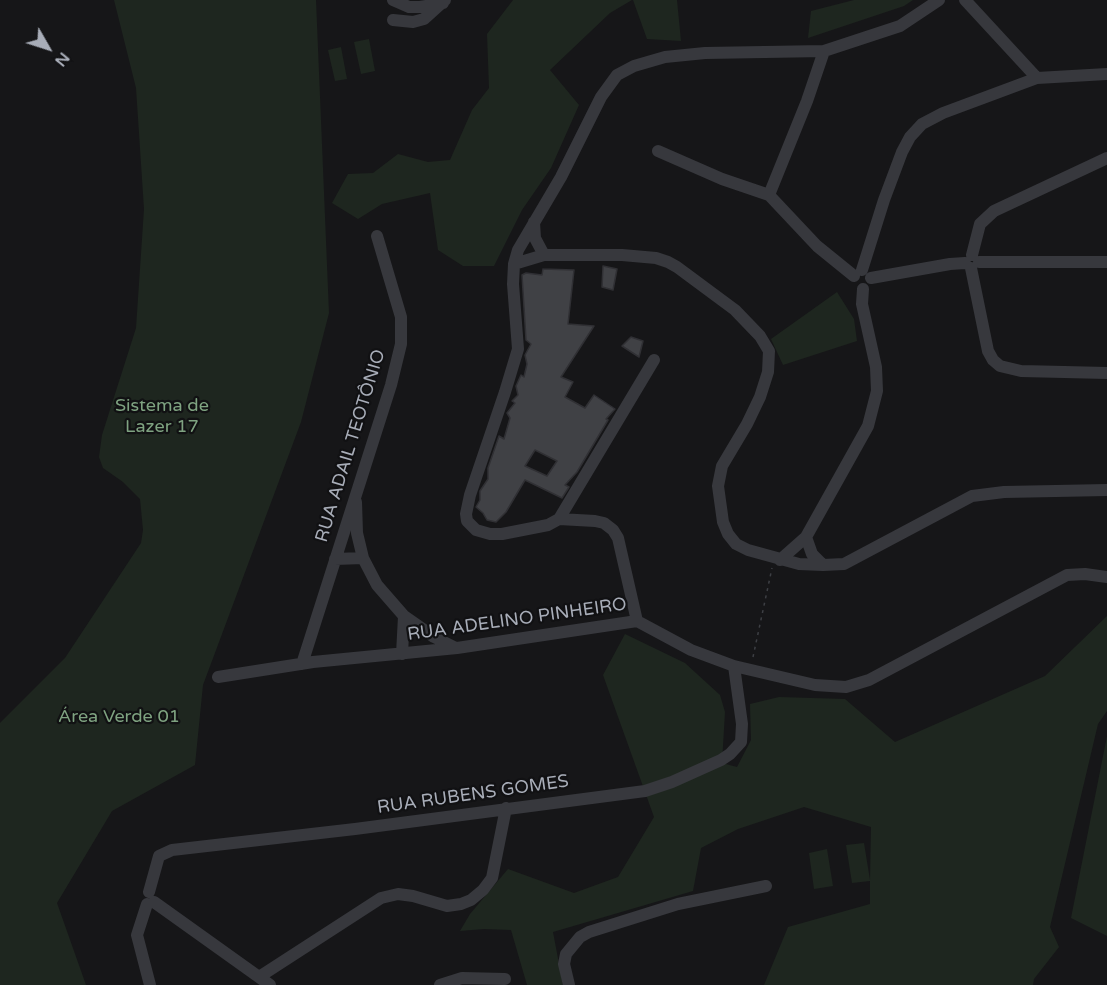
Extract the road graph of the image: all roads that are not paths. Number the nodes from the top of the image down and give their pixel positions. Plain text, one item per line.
1 (393, 0) edge
2 (939, 0) edge
3 (965, 0) edge
4 (444, 1) edge
5 (393, 20) dead end
6 (824, 51) junction
7 (1107, 74) edge
8 (1037, 78) junction
9 (658, 152) dead end
10 (1107, 159) edge
11 (769, 195) junction
12 (534, 222) junction
13 (377, 236) dead end
14 (544, 255) junction
15 (972, 262) junction
16 (1107, 262) edge
17 (514, 264) junction
18 (862, 275) junction
19 (654, 360) dead end
20 (1107, 373) edge
21 (1107, 490) edge
22 (356, 491) junction
23 (560, 519) junction
24 (806, 537) junction
25 (363, 558) junction
26 (334, 559) junction
27 (777, 559) junction
28 (823, 566) junction
29 (1107, 577) edge
30 (404, 616) junction
31 (637, 621) junction
32 (457, 648) junction
33 (402, 654) junction
34 (302, 664) junction
35 (734, 666) junction
36 (218, 678) dead end
37 (506, 808) junction
38 (766, 886) dead end
39 (150, 900) junction
40 (259, 977) junction
41 (505, 979) dead end
42 (150, 985) edge
43 (270, 985) edge
44 (440, 985) edge
45 (569, 985) edge

1 - 4 street
2 - 6 street
3 - 8 street
4 - 5 street
6 - 11 street
6 - 12 street
7 - 8 street
8 - 18 street
9 - 11 street
10 - 15 street
11 - 18 street
12 - 14 street
12 - 17 street
13 - 22 street, RUA ADAIL TEOTÔNIO
14 - 17 street
14 - 27 street
15 - 16 street
15 - 18 street
15 - 20 street
17 - 23 street
18 - 24 street
19 - 23 street
21 - 28 street
22 - 25 street
22 - 26 street, RUA ADAIL TEOTÔNIO
23 - 31 street
24 - 27 street
24 - 28 street
25 - 26 street
25 - 30 street
26 - 34 street, RUA ADAIL TEOTÔNIO
27 - 28 street
29 - 35 street, RUA ADELINO PINHEIRO
30 - 32 street
30 - 33 street
31 - 32 street, RUA ADELINO PINHEIRO
31 - 35 street, RUA ADELINO PINHEIRO
32 - 33 street, RUA ADELINO PINHEIRO
33 - 34 street, RUA ADELINO PINHEIRO
34 - 36 street, RUA ADELINO PINHEIRO
35 - 37 street, RUA RUBENS GOMES
37 - 39 street, RUA RUBENS GOMES
37 - 40 street
38 - 45 street
39 - 40 street
39 - 42 street, RUA RUBENS GOMES
40 - 43 street
41 - 44 street

